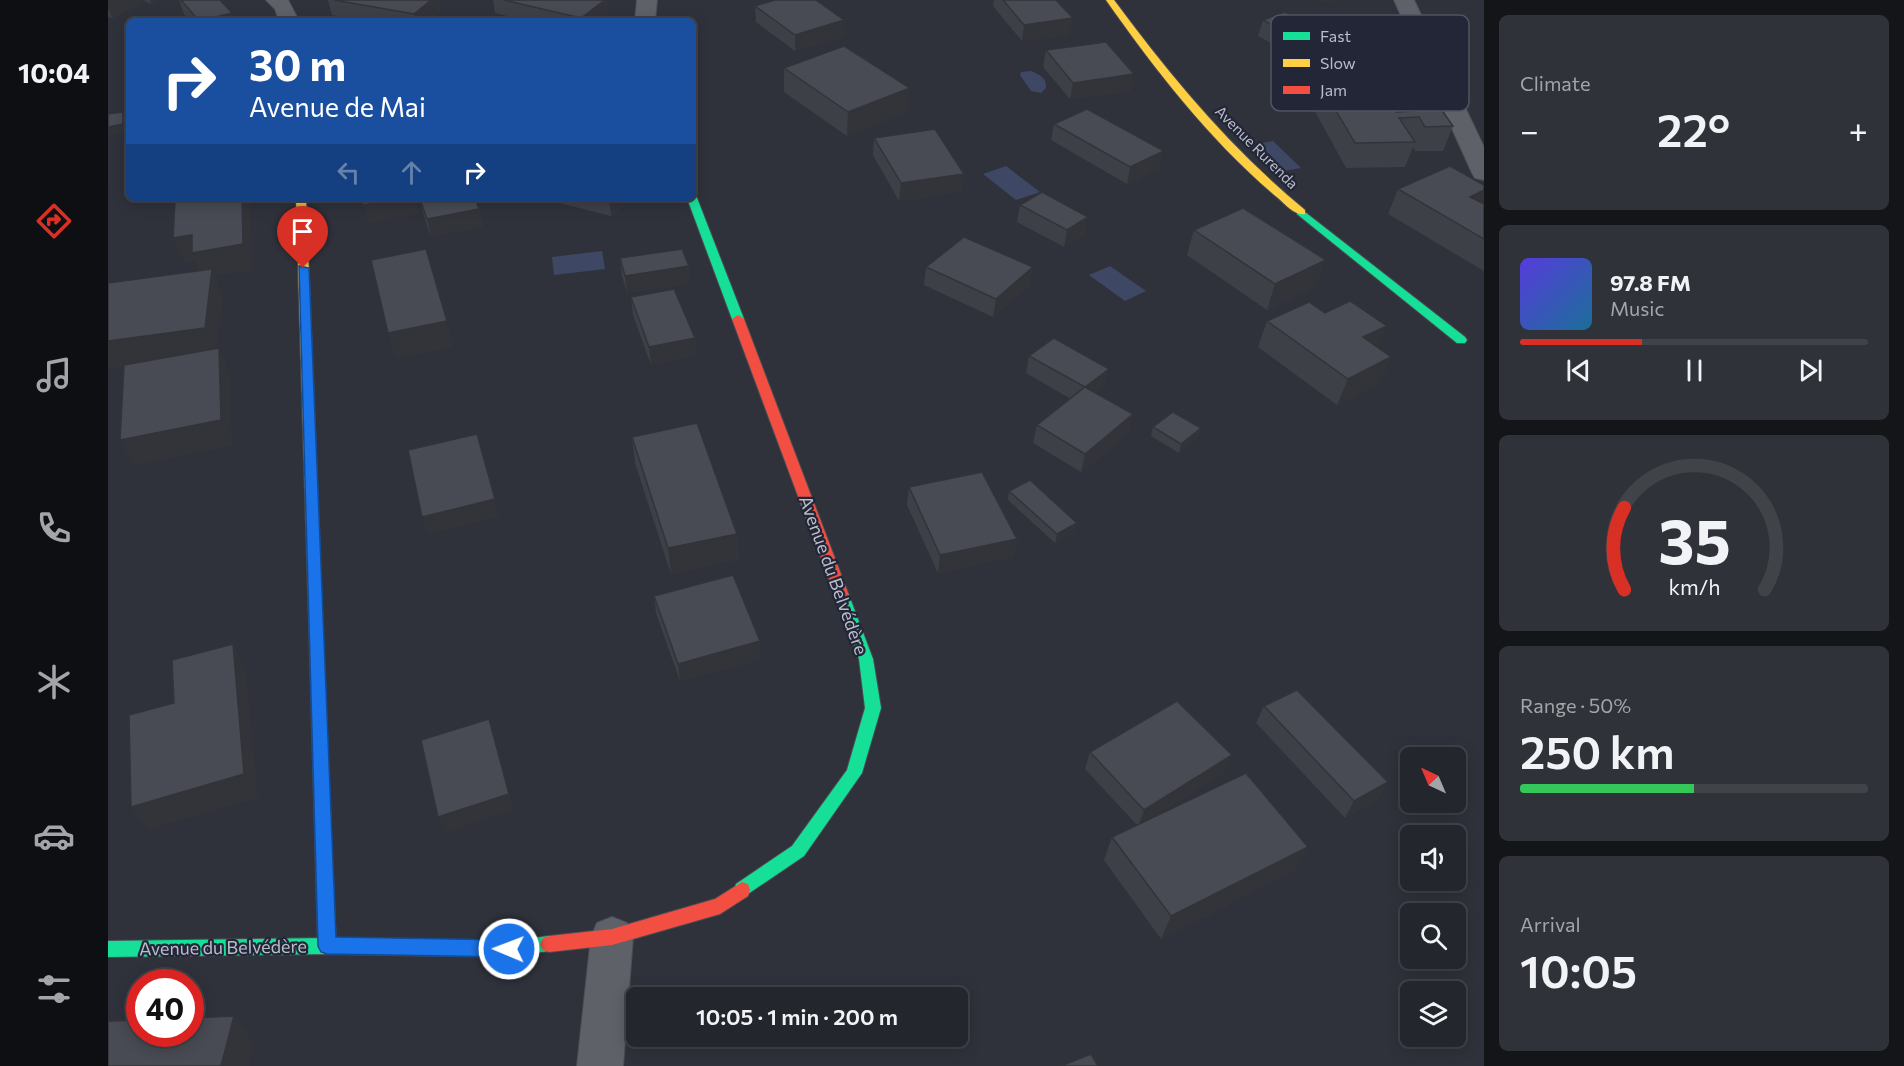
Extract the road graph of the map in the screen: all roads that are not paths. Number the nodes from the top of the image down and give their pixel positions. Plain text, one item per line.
1 (276, 0) edge
2 (647, 0) edge
3 (1110, 0) edge
4 (1404, 0) edge
5 (1411, 15) edge
6 (288, 18) edge
7 (645, 18) edge
8 (1455, 111) edge
9 (1484, 173) edge
10 (301, 201) edge
11 (693, 201) edge
12 (1461, 340) dead end
13 (612, 937) junction
14 (327, 946) junction
15 (108, 949) edge
16 (600, 1066) edge

1 - 6 street
2 - 7 street
3 - 12 street, Avenue Rurenda
4 - 5 street
8 - 9 street
10 - 14 street
11 - 13 street, Avenue du Belvédère
13 - 14 street, Avenue du Belvédère
13 - 16 street
14 - 15 street, Avenue du Belvédère

